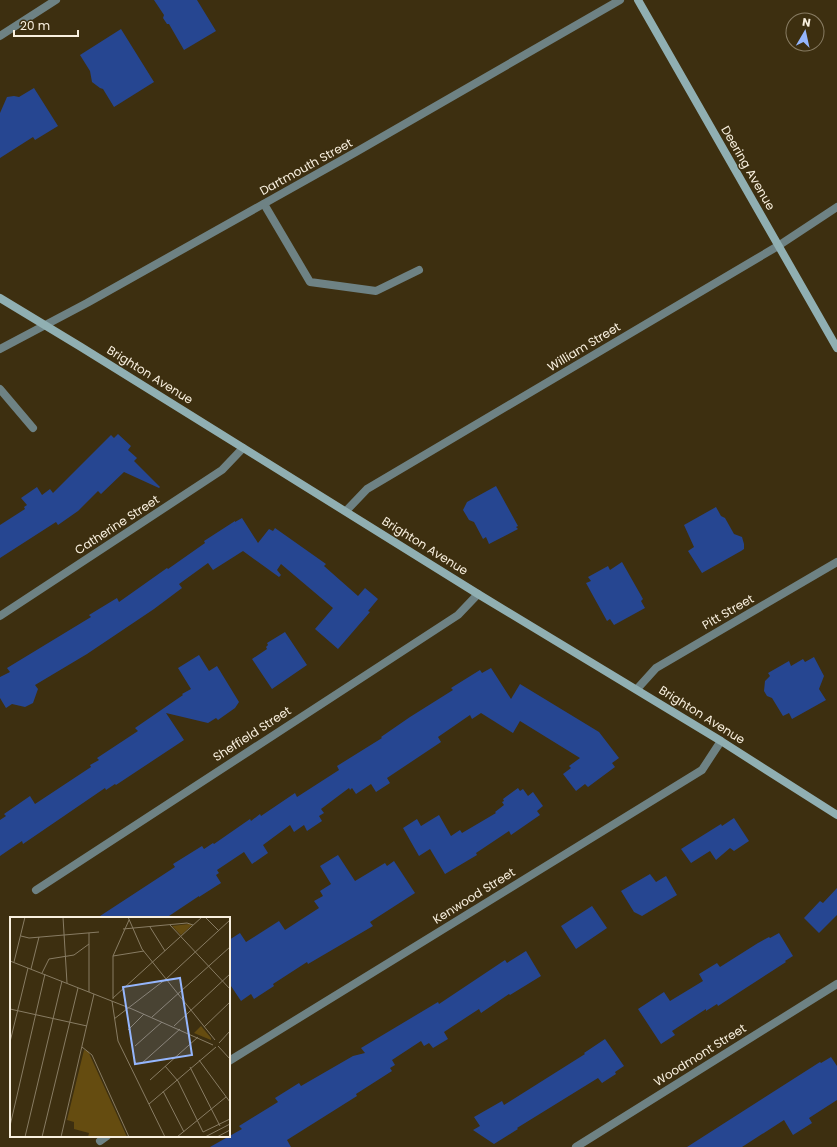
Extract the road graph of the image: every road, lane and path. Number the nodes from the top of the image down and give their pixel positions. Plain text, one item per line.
1 (56, 0) edge
2 (620, 0) edge
3 (638, 0) edge
4 (0, 36) edge
5 (264, 204) junction
6 (837, 207) edge
7 (778, 246) junction
8 (418, 270) dead end
9 (0, 298) edge
10 (43, 325) junction
11 (837, 348) edge
12 (0, 349) edge
13 (0, 389) edge
14 (33, 428) dead end
15 (243, 448) junction
16 (346, 511) junction
17 (837, 562) edge
18 (478, 594) junction
19 (0, 616) edge
20 (637, 689) junction
21 (722, 741) junction
22 (837, 815) edge
23 (36, 890) dead end
24 (837, 984) edge
25 (230, 1060) edge
26 (106, 1137) edge
27 (100, 1141) dead end
28 (576, 1147) edge

1 - 4 street
2 - 5 street, Dartmouth Street
3 - 7 main road, Deering Avenue
5 - 8 street
5 - 10 street, Dartmouth Street
6 - 7 street, William Street
7 - 11 main road, Deering Avenue
7 - 16 street, William Street
9 - 10 main road, Brighton Avenue
10 - 12 street, Dartmouth Street
10 - 15 main road, Brighton Avenue
13 - 14 street
15 - 16 main road, Brighton Avenue
15 - 19 street, Catherine Street
16 - 18 main road, Brighton Avenue
17 - 20 street, Pitt Street
18 - 20 main road, Brighton Avenue
18 - 23 street, Sheffield Street
20 - 21 main road, Brighton Avenue
21 - 22 main road, Brighton Avenue
21 - 25 street, Kenwood Street
24 - 28 street, Woodmont Street
26 - 27 street

